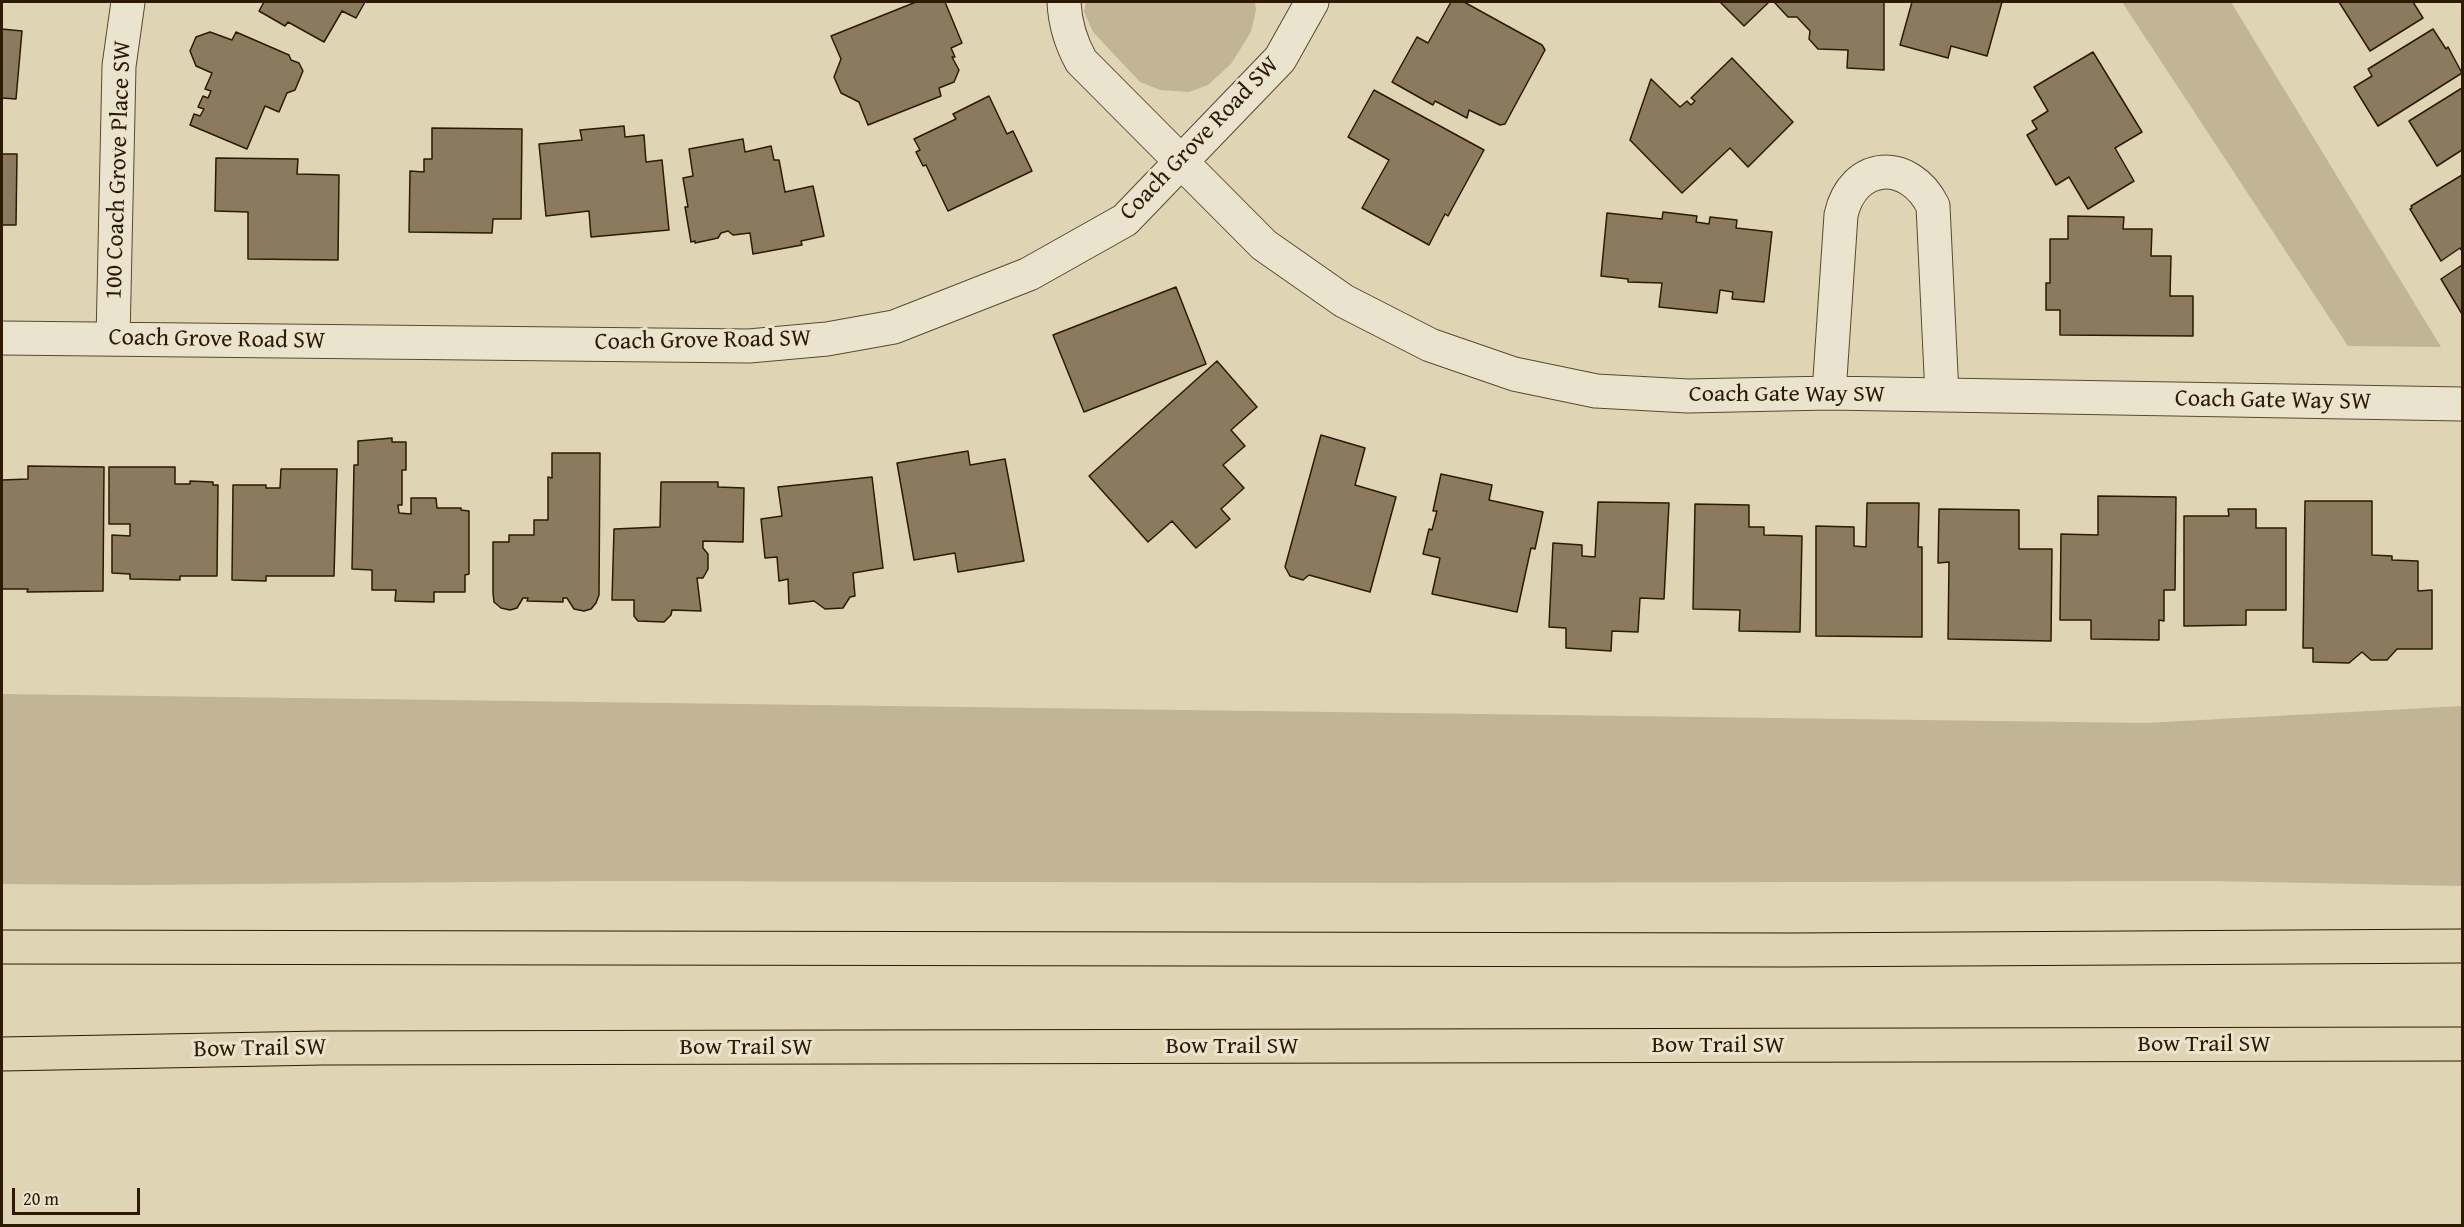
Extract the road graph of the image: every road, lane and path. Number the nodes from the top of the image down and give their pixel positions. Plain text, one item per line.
1 (128, 2) edge
2 (1064, 2) edge
3 (1312, 2) edge
4 (1181, 163) junction
5 (2, 338) edge
6 (113, 339) junction
7 (1829, 393) junction
8 (1942, 395) junction
9 (2463, 404) edge
10 (2463, 946) edge
11 (2, 947) edge
12 (2463, 1044) edge
13 (2, 1054) edge

1 - 6 street, 100 Coach Grove Place SW
2 - 4 street, Coach Gate Way SW
3 - 4 street, Coach Grove Road SW
4 - 6 street, Coach Grove Road SW
4 - 7 street, Coach Gate Way SW
5 - 6 street, Coach Grove Road SW
7 - 8 street, Coach Gate Way SW
7 - 8 street
8 - 9 street, Coach Gate Way SW
10 - 11 main road
12 - 13 main road, Bow Trail SW

